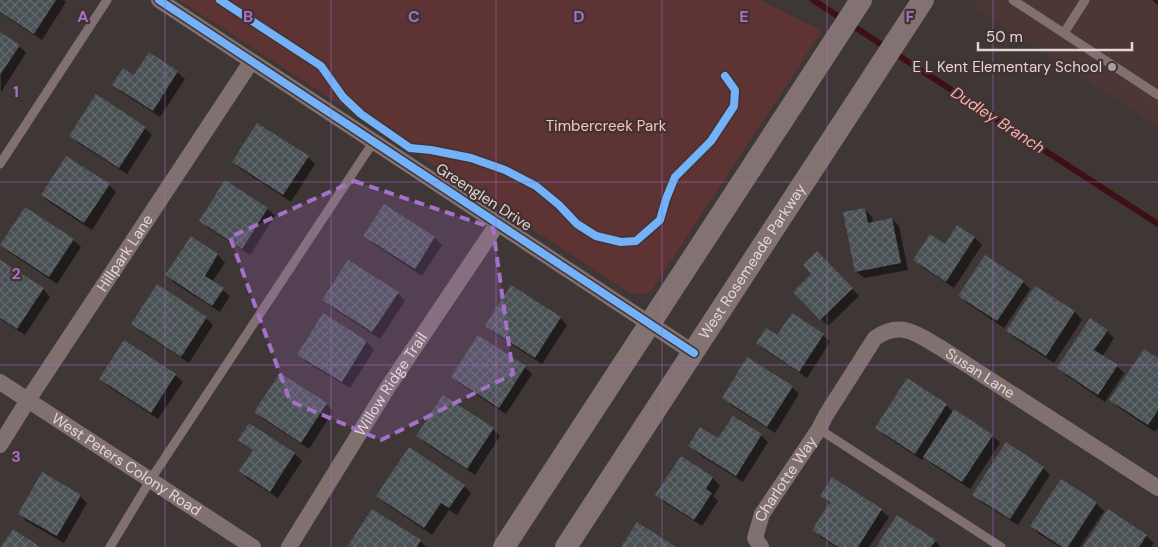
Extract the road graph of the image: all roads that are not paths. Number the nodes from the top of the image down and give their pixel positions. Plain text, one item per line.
1 (107, 0) edge
2 (159, 0) edge
3 (861, 0) edge
4 (923, 0) edge
5 (1013, 0) edge
6 (1085, 0) edge
7 (1028, 4) edge
8 (1064, 33) junction
9 (251, 62) junction
10 (1158, 95) edge
11 (374, 141) junction
12 (0, 164) edge
13 (498, 223) junction
14 (650, 324) junction
15 (694, 352) junction
16 (0, 382) edge
17 (28, 400) junction
18 (823, 422) junction
19 (0, 445) edge
20 (151, 479) junction
21 (1158, 488) edge
22 (110, 547) edge
23 (253, 547) edge
24 (289, 547) edge
25 (504, 547) edge
26 (566, 547) edge
27 (761, 547) edge
28 (1001, 547) edge

1 - 12 lane
2 - 9 street, Greenglen Drive
3 - 14 main road
4 - 15 main road, West Rosemeade Parkway
5 - 7 lane
6 - 8 lane
7 - 8 lane
8 - 10 lane
9 - 11 street, Greenglen Drive
9 - 17 street, Hillpark Lane
11 - 13 street, Greenglen Drive
11 - 20 lane
13 - 14 street, Greenglen Drive
13 - 24 street, Willow Ridge Trail
14 - 15 street, Greenglen Drive
14 - 25 main road
15 - 26 main road, West Rosemeade Parkway
16 - 17 street, West Peters Colony Road
17 - 19 street, Hillpark Lane
17 - 20 street, West Peters Colony Road
18 - 21 street, Susan Lane
18 - 27 street, Charlotte Way
18 - 28 lane
20 - 22 lane
20 - 23 street, West Peters Colony Road

